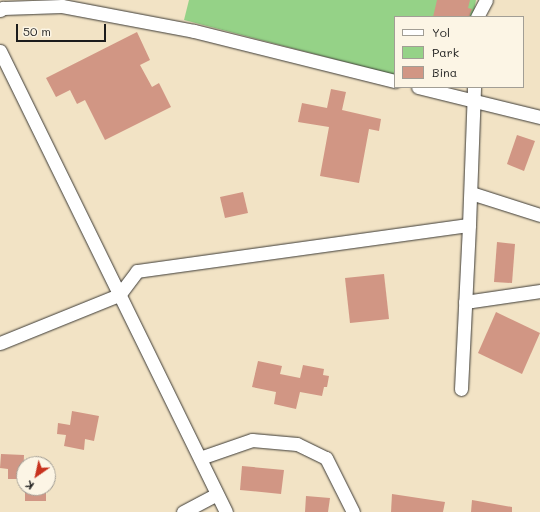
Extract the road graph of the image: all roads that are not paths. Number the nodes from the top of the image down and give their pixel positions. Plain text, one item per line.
1 (486, 0) edge
2 (0, 10) edge
3 (478, 16) edge
4 (0, 51) edge
5 (394, 81) edge
6 (422, 88) edge
7 (474, 88) edge
8 (475, 103) junction
9 (540, 117) edge
10 (471, 193) junction
11 (540, 215) edge
12 (469, 225) junction
13 (540, 291) edge
14 (119, 294) junction
15 (465, 302) junction
16 (0, 344) edge
17 (461, 389) dead end
18 (200, 458) junction
19 (217, 494) junction
20 (183, 512) edge
21 (226, 512) edge
22 (354, 512) edge

1 - 3 street
2 - 5 street
4 - 14 street
6 - 8 street
7 - 8 street
8 - 9 street
8 - 10 street
10 - 11 street
10 - 12 street
12 - 14 street
12 - 15 street
13 - 15 street
14 - 16 street
14 - 18 street
15 - 17 street
18 - 19 street
18 - 22 street
19 - 20 street
19 - 21 street

